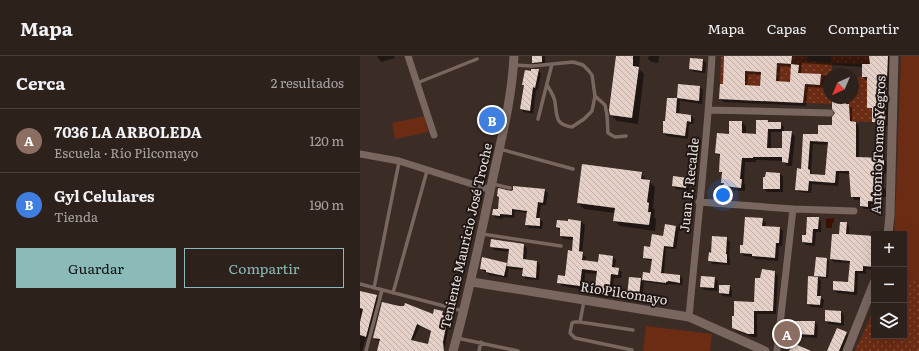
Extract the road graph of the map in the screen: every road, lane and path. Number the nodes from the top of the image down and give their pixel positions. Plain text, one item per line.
1 (408, 56) edge
2 (712, 56) edge
3 (894, 56) edge
4 (477, 59) dead end
5 (514, 61) edge
6 (552, 64) junction
7 (417, 83) junction
8 (547, 84) junction
9 (595, 96) junction
10 (709, 110) junction
11 (830, 114) dead end
12 (538, 119) dead end
13 (434, 135) dead end
14 (626, 136) dead end
15 (499, 149) junction
16 (360, 154) edge
17 (399, 161) junction
18 (573, 169) dead end
19 (428, 171) junction
20 (491, 187) junction
21 (510, 188) dead end
22 (699, 202) junction
23 (794, 209) junction
24 (854, 211) dead end
25 (888, 231) edge
26 (482, 234) junction
27 (561, 246) dead end
28 (472, 282) junction
29 (360, 284) edge
30 (374, 288) junction
31 (382, 290) junction
32 (871, 291) edge
33 (393, 293) junction
34 (584, 300) junction
35 (872, 303) edge
36 (464, 311) junction
37 (689, 317) junction
38 (580, 322) junction
39 (633, 330) dead end
40 (456, 338) junction
41 (481, 342) junction
42 (632, 350) dead end
43 (366, 351) edge
44 (453, 351) edge
45 (479, 351) edge
46 (518, 351) edge
47 (765, 351) edge
48 (777, 351) edge
49 (847, 351) edge
50 (852, 351) edge

1 - 7 street
2 - 10 street, Juan F. Recalde
3 - 25 street, Antonio Tomas Yegros
4 - 7 lane
5 - 6 lane
5 - 15 street, Teniente Mauricio José Troche
6 - 8 lane
6 - 9 lane
7 - 13 street
8 - 9 lane
8 - 12 lane
9 - 14 lane
10 - 11 street
10 - 22 street, Juan F. Recalde
15 - 18 lane
15 - 20 street, Teniente Mauricio José Troche
16 - 17 street
17 - 19 street
17 - 30 lane
19 - 20 street
19 - 33 lane
20 - 21 lane
20 - 26 street, Teniente Mauricio José Troche
22 - 23 street
22 - 37 street, Juan F. Recalde
23 - 24 street
23 - 48 street
26 - 27 lane
26 - 28 street, Teniente Mauricio José Troche
28 - 34 street, Río Pilcomayo
28 - 36 street, Teniente Mauricio José Troche
29 - 30 lane
30 - 31 lane
31 - 33 lane
31 - 43 lane
32 - 49 street
33 - 36 lane
34 - 37 street, Río Pilcomayo
34 - 38 lane
35 - 50 street
36 - 40 street, Teniente Mauricio José Troche
37 - 47 street, Río Pilcomayo
38 - 39 lane
38 - 42 lane
40 - 41 lane
40 - 44 street, Teniente Mauricio José Troche
41 - 45 lane
41 - 46 lane

